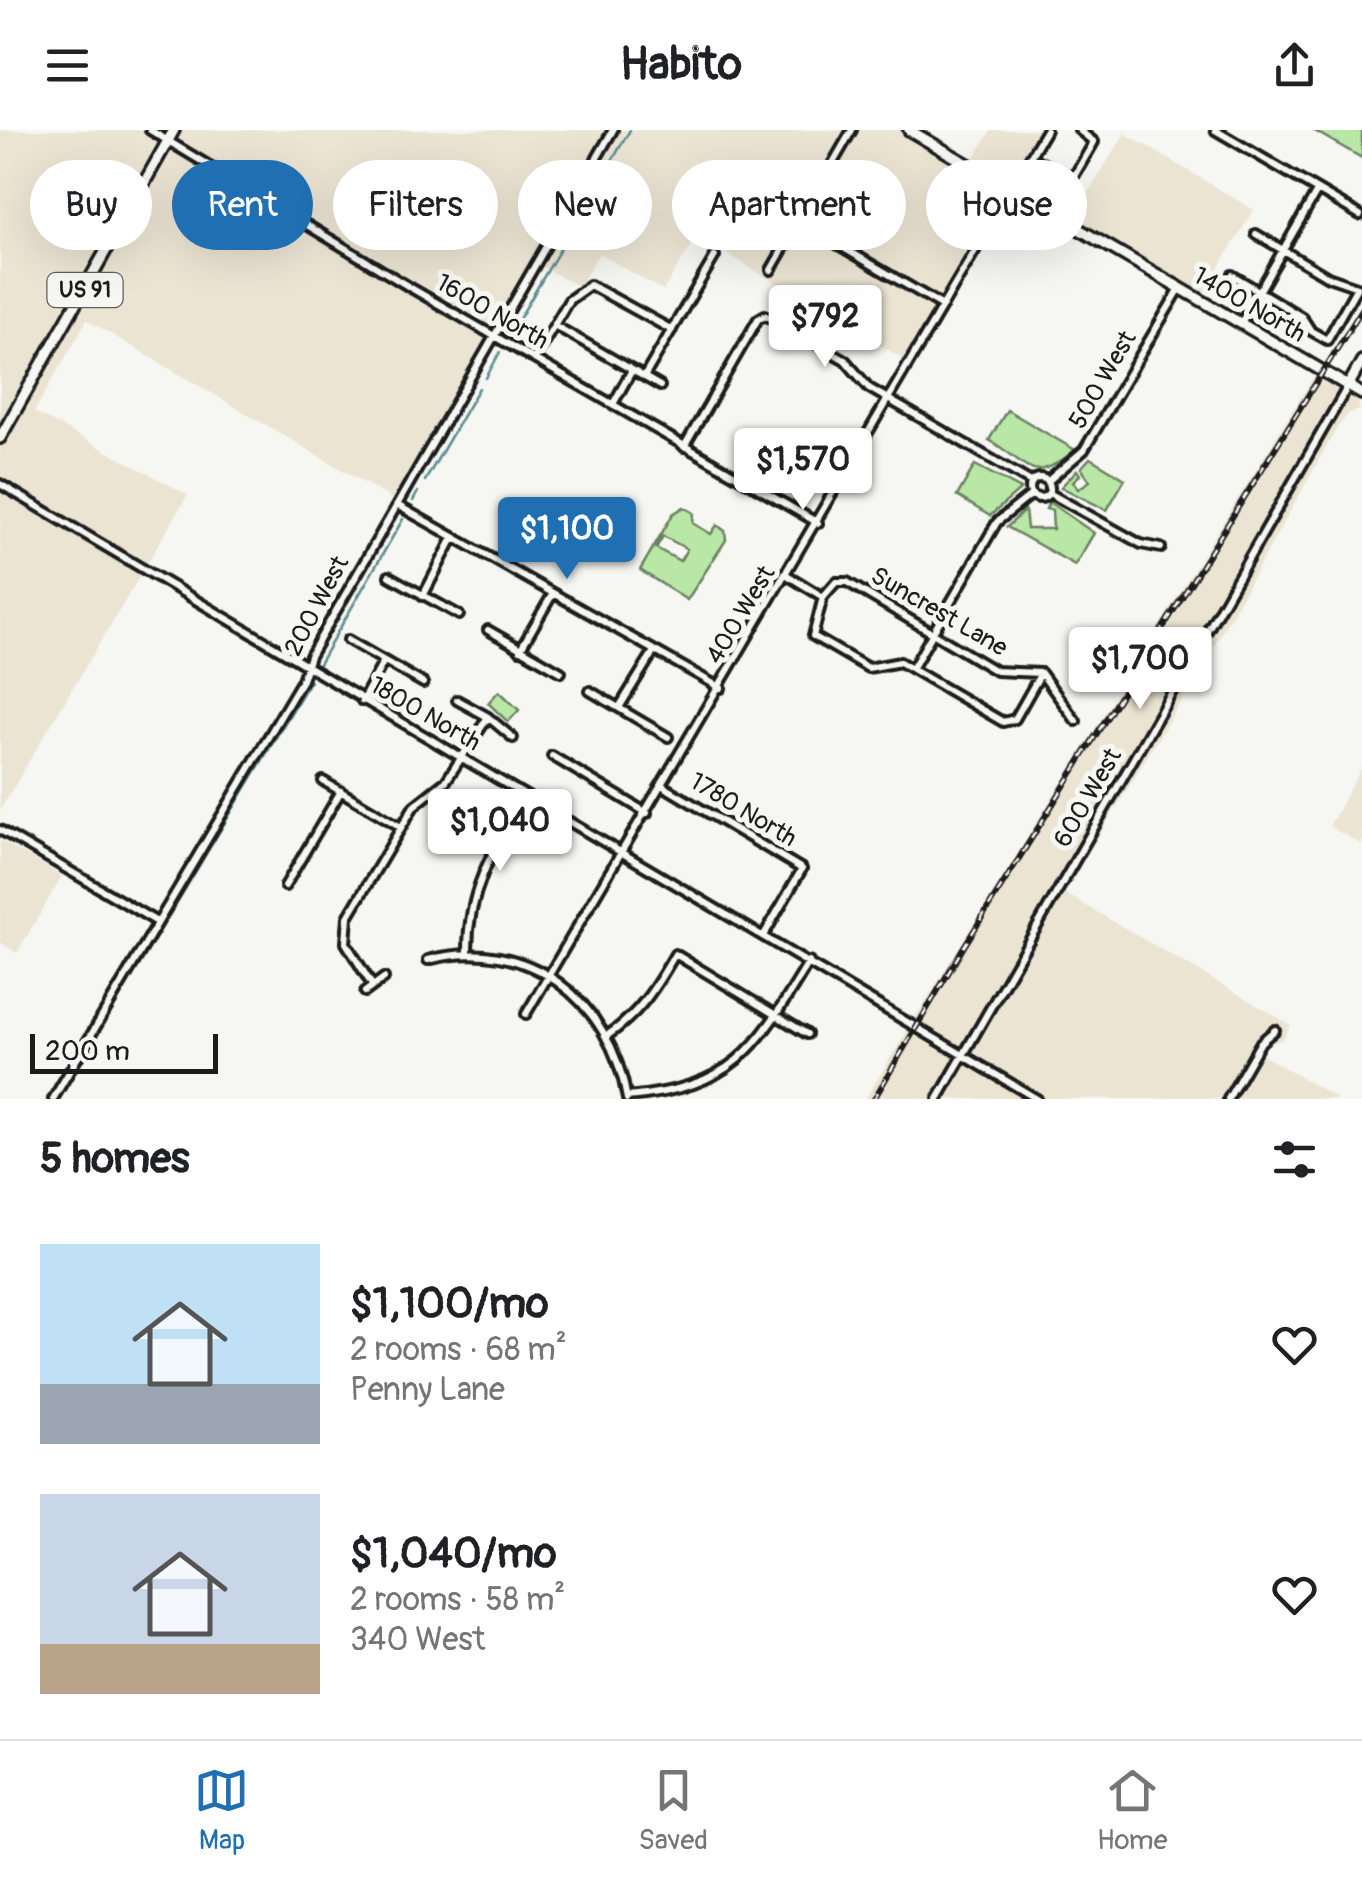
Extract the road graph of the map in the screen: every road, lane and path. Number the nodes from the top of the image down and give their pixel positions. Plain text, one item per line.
1 (150, 130) edge
2 (174, 130) edge
3 (613, 130) edge
4 (852, 130) edge
5 (908, 130) edge
6 (1046, 130) edge
7 (1079, 130) edge
8 (1215, 130) edge
9 (167, 142) junction
10 (1030, 157) junction
11 (835, 160) edge
12 (960, 160) edge
13 (1028, 160) edge
14 (1317, 190) junction
15 (1360, 215) edge
16 (1087, 234) edge
17 (1256, 234) dead end
18 (1283, 249) junction
19 (783, 250) edge
20 (847, 250) edge
21 (975, 250) edge
22 (715, 256) dead end
23 (771, 270) dead end
24 (1232, 275) dead end
25 (1180, 288) junction
26 (1259, 290) junction
27 (942, 306) junction
28 (1240, 324) junction
29 (554, 325) junction
30 (672, 330) junction
31 (494, 337) junction
32 (534, 359) junction
33 (1362, 361) edge
34 (632, 370) junction
35 (644, 377) junction
36 (660, 386) dead end
37 (1348, 386) junction
38 (1362, 394) edge
39 (889, 400) junction
40 (613, 404) junction
41 (0, 438) edge
42 (684, 446) junction
43 (1048, 481) junction
44 (1031, 482) junction
45 (0, 484) edge
46 (1049, 493) junction
47 (1032, 494) junction
48 (396, 505) junction
49 (818, 522) junction
50 (453, 538) junction
51 (1161, 548) dead end
52 (788, 575) junction
53 (388, 576) dead end
54 (552, 595) junction
55 (423, 596) junction
56 (824, 596) junction
57 (459, 615) dead end
58 (488, 630) dead end
59 (934, 633) junction
60 (348, 640) dead end
61 (520, 650) junction
62 (654, 650) junction
63 (384, 661) junction
64 (305, 667) junction
65 (912, 670) junction
66 (561, 672) dead end
67 (1042, 673) junction
68 (423, 683) dead end
69 (721, 688) junction
70 (590, 691) dead end
71 (457, 700) dead end
72 (362, 701) junction
73 (620, 706) junction
74 (488, 717) junction
75 (1076, 722) dead end
76 (668, 737) dead end
77 (513, 738) dead end
78 (552, 756) dead end
79 (461, 758) junction
80 (323, 781) dead end
81 (663, 786) junction
82 (340, 791) junction
83 (525, 796) junction
84 (647, 813) junction
85 (401, 827) junction
86 (0, 830) edge
87 (624, 853) junction
88 (285, 886) dead end
89 (158, 922) junction
90 (764, 935) junction
91 (468, 953) junction
92 (428, 960) dead end
93 (809, 962) junction
94 (549, 976) junction
95 (384, 978) dead end
96 (372, 985) junction
97 (365, 992) dead end
98 (526, 1014) dead end
99 (776, 1016) junction
100 (1275, 1030) dead end
101 (808, 1034) dead end
102 (608, 1035) junction
103 (962, 1055) junction
104 (627, 1098) edge
105 (53, 1099) edge
106 (938, 1099) edge
107 (1037, 1099) edge
108 (1228, 1099) edge

1 - 9 street, 1600 North
2 - 9 main road, US 91
3 - 31 street, 200 West
4 - 11 street
5 - 12 main road, 1400 North
6 - 10 street, 400 West
7 - 10 street
8 - 14 street
9 - 31 street, 1600 North
9 - 41 main road, US 91
10 - 13 street, 400 West
14 - 15 street
14 - 18 street
16 - 25 main road, 1400 North
17 - 18 street
18 - 26 street
18 - 26 street
19 - 23 street
20 - 27 street
21 - 27 street, 400 West
22 - 30 street
24 - 26 street
25 - 28 main road, 1400 North
25 - 43 street, 500 West
26 - 28 street
27 - 39 street, 400 West
28 - 37 main road, 1400 North
29 - 30 street
29 - 32 street
29 - 34 street
30 - 35 street
31 - 32 street, 1600 North
31 - 48 street, 200 West
32 - 40 street, 1600 North
33 - 37 main road, 600 West
34 - 35 street
34 - 40 street
35 - 36 street
37 - 38 main road, 1400 North
37 - 103 street, 600 West
39 - 42 street
39 - 44 street
39 - 49 street, 400 West
40 - 42 street, 1600 North
42 - 49 street, 1600 North
43 - 44 street
43 - 46 street
44 - 47 street
45 - 64 street, 1800 North
46 - 47 street
46 - 51 street
47 - 59 street
48 - 50 street
48 - 64 street, 200 West
49 - 52 street, 400 West
50 - 54 street
50 - 55 street
52 - 56 street
52 - 69 street, 400 West
53 - 55 street
54 - 61 street
54 - 62 street
55 - 57 street
56 - 59 street, Suncrest Lane
56 - 65 street
58 - 61 street
59 - 65 street
59 - 67 street, Suncrest Lane
60 - 63 street
61 - 66 street
62 - 69 street
62 - 73 street
63 - 68 street
63 - 72 street
64 - 72 street, 1800 North
64 - 89 street, 200 West
65 - 67 street
67 - 75 street
69 - 81 street, 400 West
70 - 73 street
71 - 74 street
72 - 79 street, 1800 North
73 - 76 street
74 - 77 street
74 - 79 street
78 - 84 street
79 - 83 street, 1800 North
79 - 85 street
80 - 82 street
81 - 84 street, 400 West
81 - 90 street, 1780 North
82 - 85 street
82 - 88 street
83 - 87 street, 1800 North
83 - 91 street
84 - 87 street, 400 West
85 - 96 street
86 - 89 street
87 - 90 street, 1800 North
87 - 94 street, 400 West
89 - 105 street, 200 West
90 - 93 street, 1800 North
91 - 92 street
91 - 94 street
93 - 99 street
93 - 103 street, 1800 North
94 - 98 street, 400 West
94 - 102 street
95 - 96 street
96 - 97 street
99 - 101 street
99 - 102 street
99 - 104 street
100 - 108 street
102 - 104 street
103 - 106 street, 600 West
103 - 107 street, 1800 North

